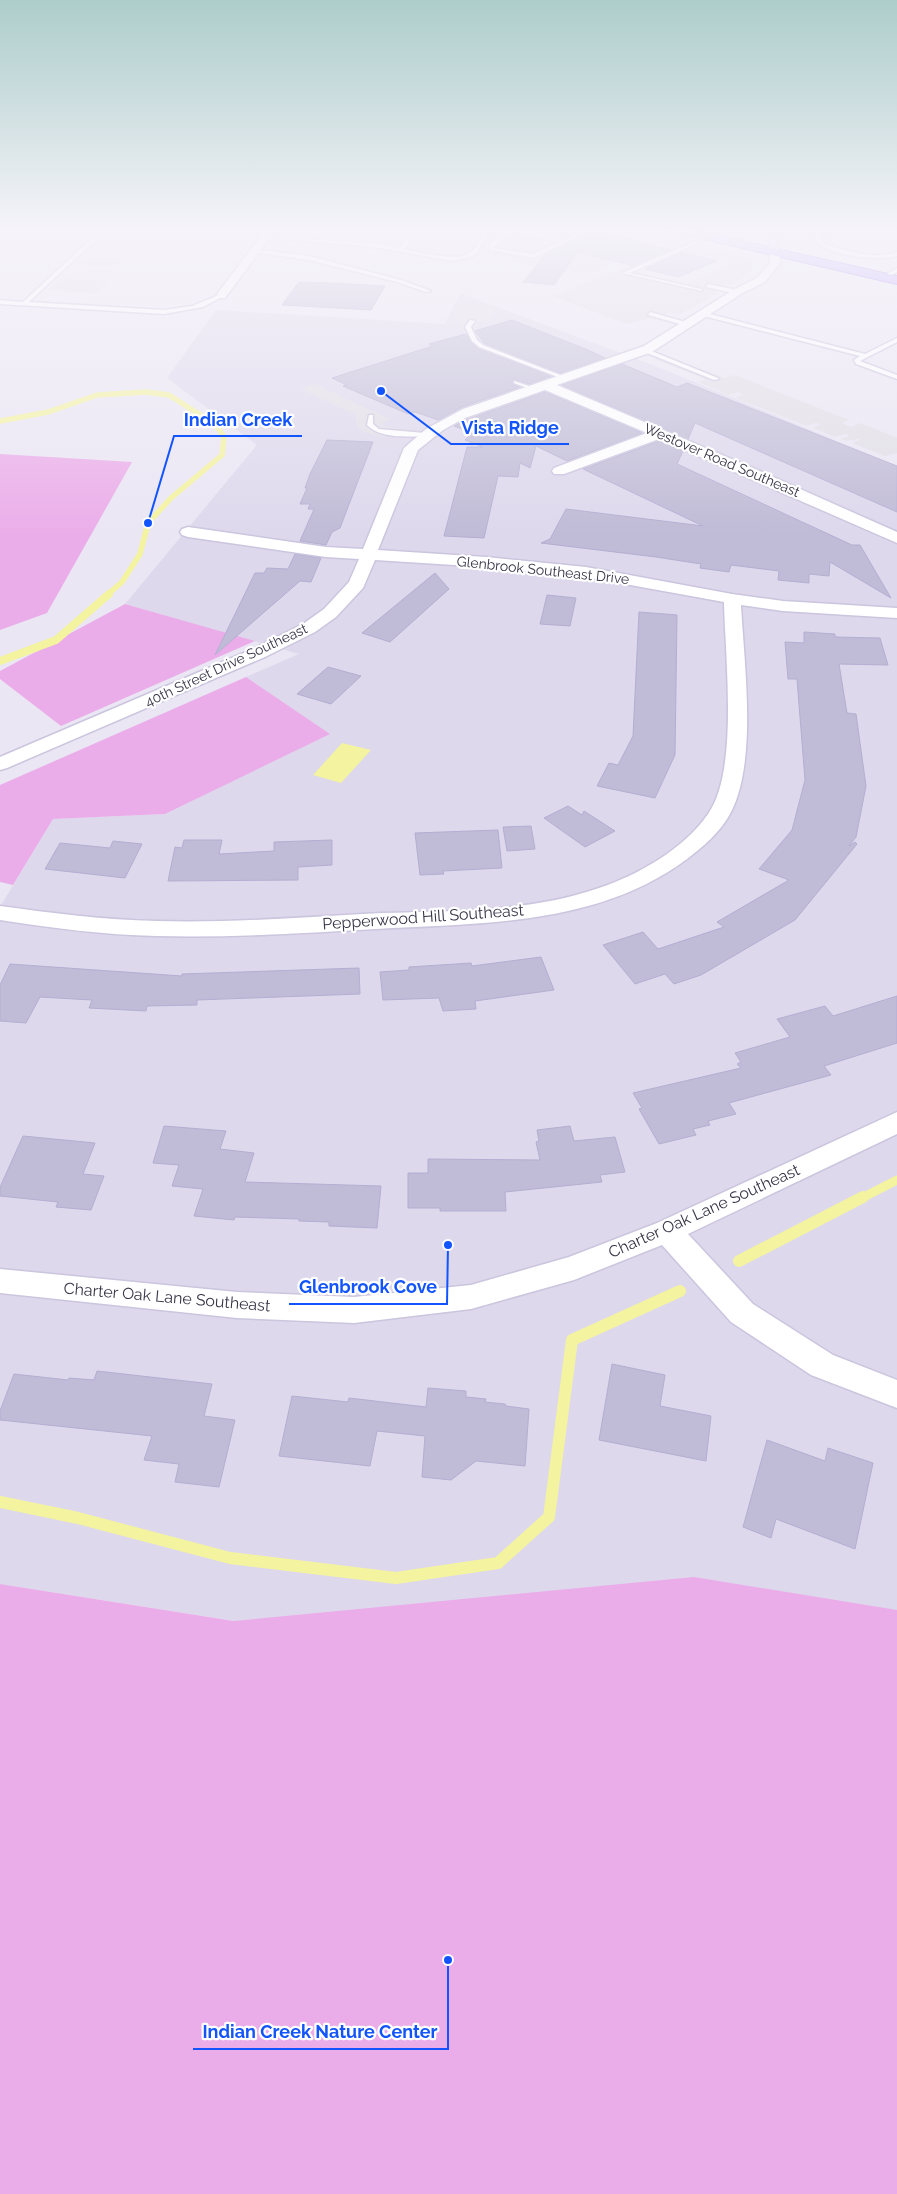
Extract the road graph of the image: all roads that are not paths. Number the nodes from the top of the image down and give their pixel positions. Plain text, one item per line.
1 (469, 330) edge
2 (676, 330) edge
3 (767, 330) edge
4 (897, 340) edge
5 (644, 350) junction
6 (868, 356) junction
7 (897, 371) edge
8 (889, 374) junction
9 (897, 377) edge
10 (565, 378) junction
11 (716, 379) dead end
12 (516, 382) dead end
13 (540, 387) junction
14 (371, 416) dead end
15 (659, 434) junction
16 (424, 436) junction
17 (560, 471) dead end
18 (188, 532) dead end
19 (897, 538) edge
20 (370, 556) junction
21 (732, 599) junction
22 (897, 613) edge
23 (0, 764) edge
24 (0, 913) edge
25 (897, 1122) edge
26 (667, 1231) junction
27 (0, 1281) edge
28 (897, 1394) edge

1 - 10 lane
2 - 5 street, 40th Street Drive Southeast
3 - 6 lane
4 - 6 lane
5 - 10 street, 40th Street Drive Southeast
5 - 11 lane
6 - 8 lane
7 - 8 lane
8 - 9 lane
10 - 13 street, 40th Street Drive Southeast
12 - 13 lane
13 - 15 street, Westover Road Southeast
13 - 16 street, 40th Street Drive Southeast
14 - 16 lane
15 - 17 street
15 - 19 street, Westover Road Southeast
16 - 20 street, 40th Street Drive Southeast
18 - 20 street, Glenbrook Southeast Drive
20 - 21 street, Glenbrook Southeast Drive
20 - 23 street, 40th Street Drive Southeast
21 - 22 street, Glenbrook Southeast Drive
21 - 24 street, Pepperwood Hill Southeast
25 - 26 street, Charter Oak Lane Southeast
26 - 27 street, Charter Oak Lane Southeast
26 - 28 street

